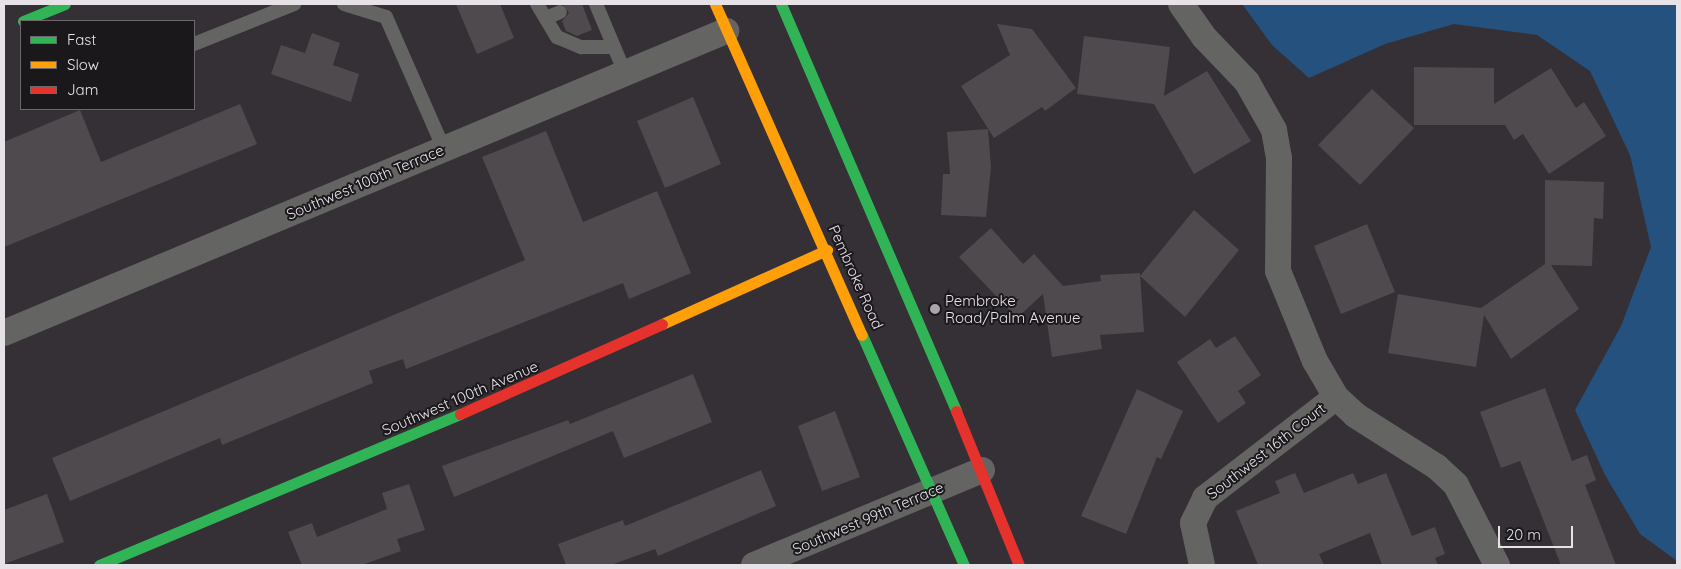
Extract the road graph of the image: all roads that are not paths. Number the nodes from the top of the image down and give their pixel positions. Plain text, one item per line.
1 (294, 4) edge
2 (344, 4) edge
3 (537, 4) edge
4 (596, 4) edge
5 (715, 4) edge
6 (781, 4) edge
7 (1181, 4) edge
8 (62, 5) edge
9 (560, 12) dead end
10 (546, 18) junction
11 (28, 20) edge
12 (64, 20) edge
13 (726, 30) junction
14 (195, 44) edge
15 (614, 47) junction
16 (624, 73) junction
17 (444, 149) junction
18 (828, 250) junction
19 (4, 333) edge
20 (1336, 397) junction
21 (982, 470) junction
22 (934, 490) junction
23 (99, 565) edge
24 (754, 565) edge
25 (964, 565) edge
26 (1019, 565) edge
27 (1202, 565) edge
28 (1497, 565) edge

1 - 14 lane
2 - 17 lane
3 - 10 lane
4 - 15 lane
5 - 13 main road, Pembroke Road
6 - 21 main road
7 - 20 street
8 - 11 main road
8 - 12 lane
9 - 10 lane
10 - 15 lane
13 - 16 street, Southwest 100th Terrace
13 - 18 main road, Pembroke Road
15 - 16 lane
16 - 17 street, Southwest 100th Terrace
17 - 19 street, Southwest 100th Terrace
18 - 22 main road, Pembroke Road
18 - 23 main road, Southwest 100th Avenue
20 - 27 street, Southwest 16th Court
20 - 28 street
21 - 22 street, Southwest 99th Terrace
21 - 26 main road
22 - 24 street, Southwest 99th Terrace
22 - 25 main road, Pembroke Road

